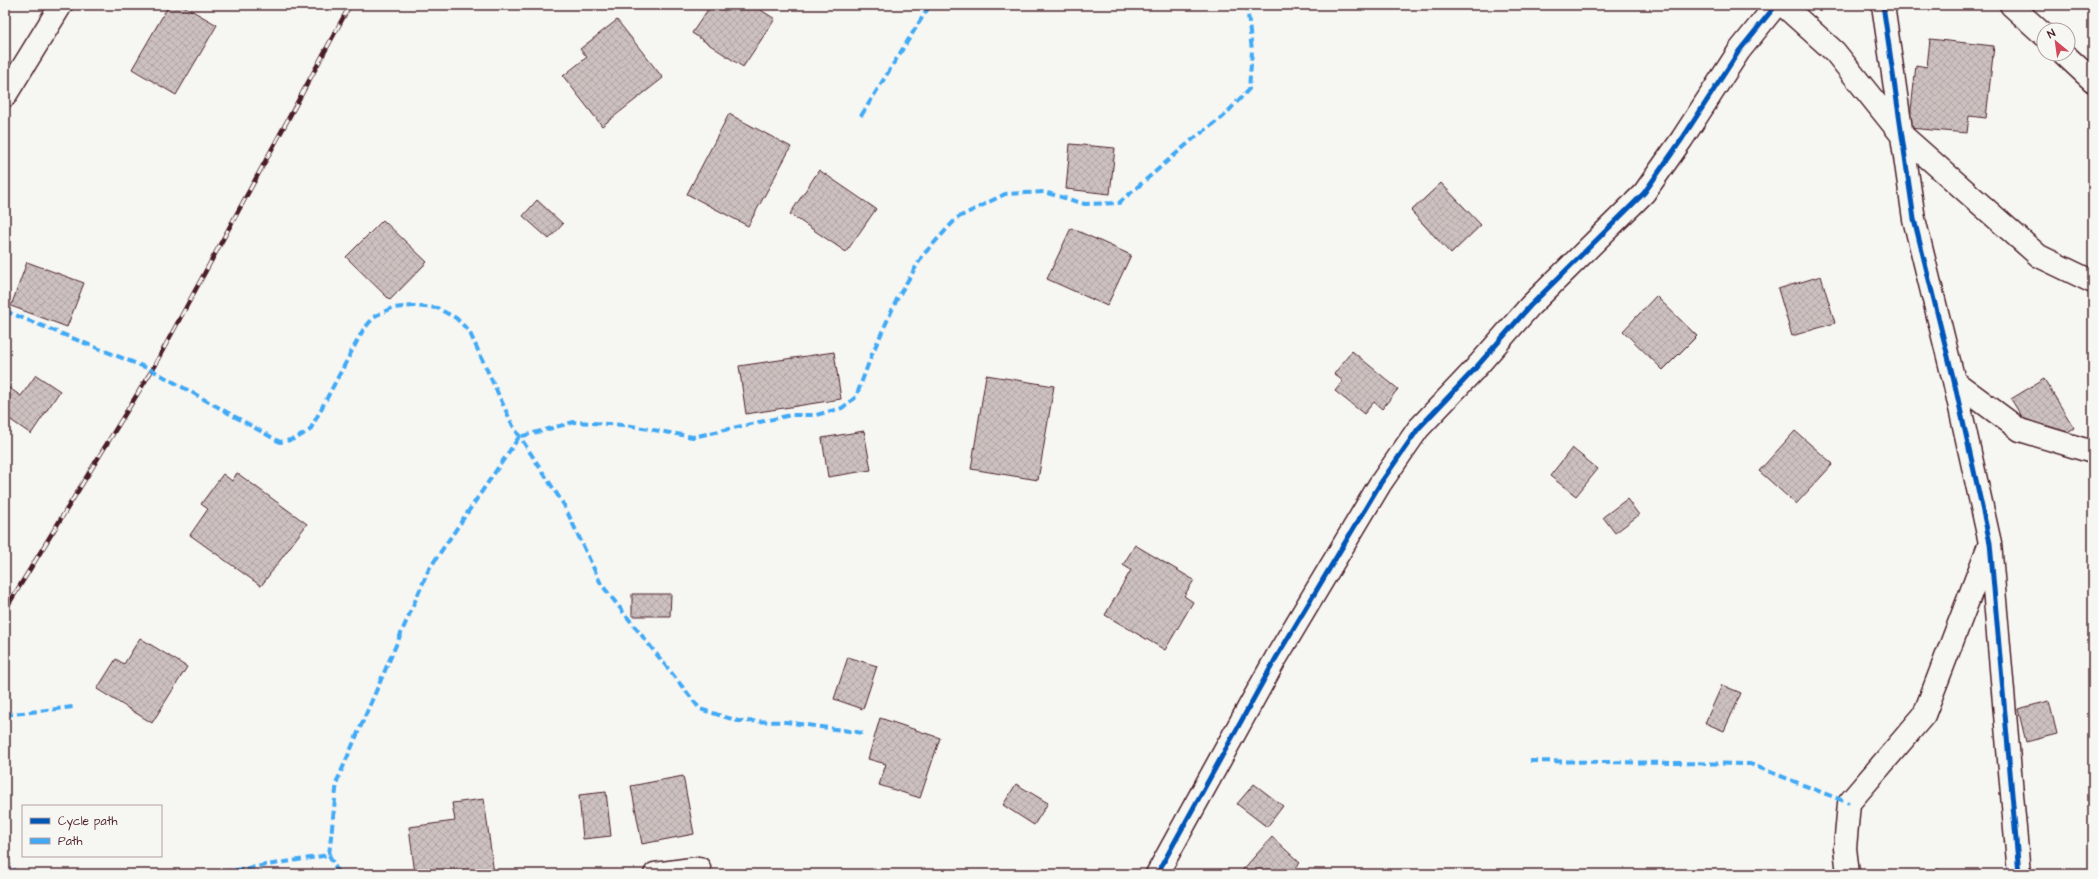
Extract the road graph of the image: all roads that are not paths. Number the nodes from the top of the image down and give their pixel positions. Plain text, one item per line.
1 (61, 5) edge
2 (1776, 5) edge
3 (1783, 5) edge
4 (1883, 5) edge
5 (2012, 5) edge
6 (2036, 28) edge
7 (2073, 62) edge
8 (2093, 81) edge
9 (5, 96) edge
10 (1900, 133) junction
11 (2093, 282) edge
12 (1954, 381) junction
13 (2093, 450) edge
14 (1990, 543) junction
15 (699, 868) dead end
16 (655, 874) edge
17 (1157, 874) edge
18 (1848, 874) edge
19 (2019, 874) edge

1 - 9 street
2 - 17 street
3 - 10 street
4 - 10 street
5 - 6 street
7 - 8 street
10 - 11 street
10 - 12 street
12 - 13 street
12 - 14 street
14 - 18 street
14 - 19 street
15 - 16 street

